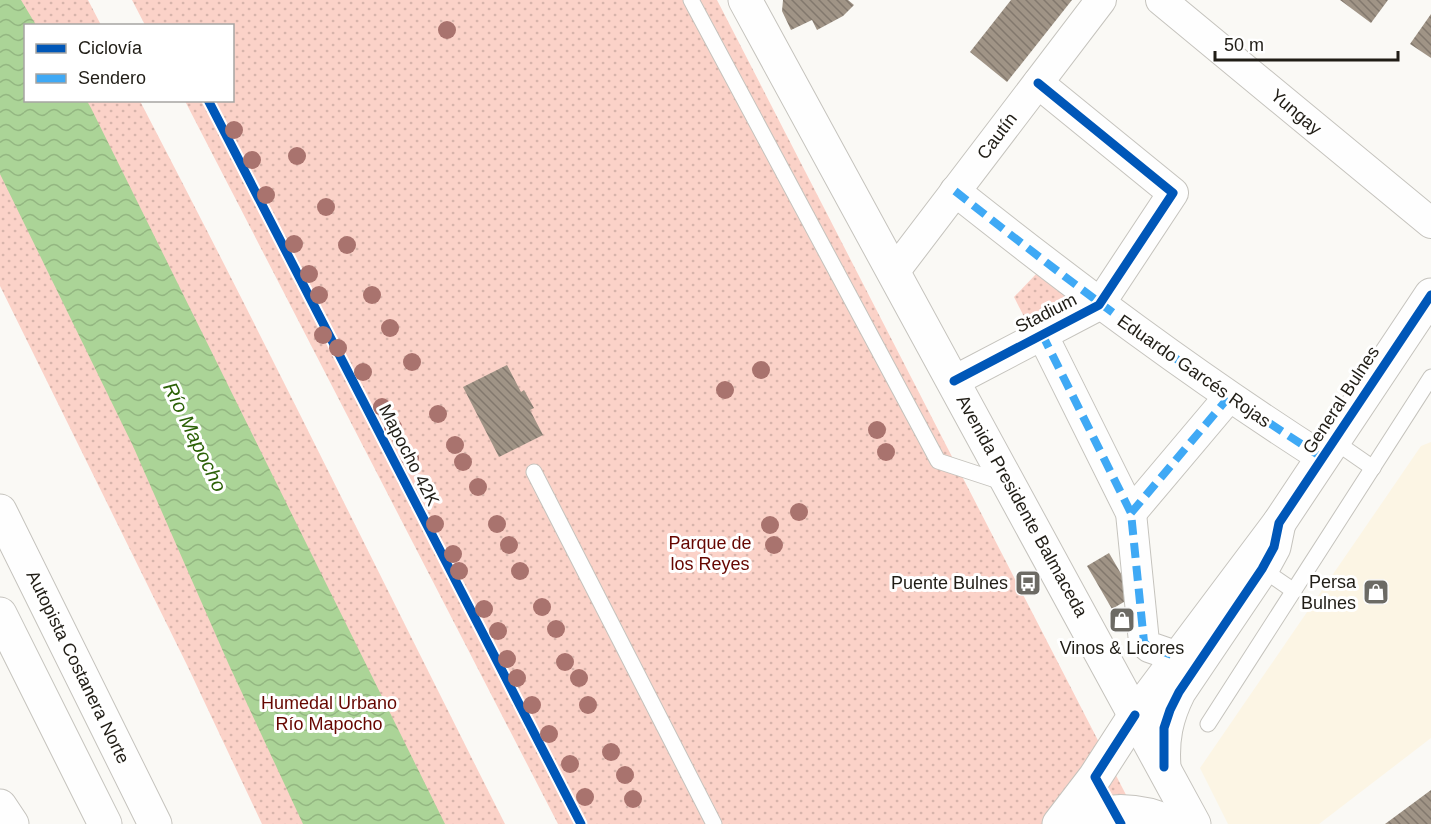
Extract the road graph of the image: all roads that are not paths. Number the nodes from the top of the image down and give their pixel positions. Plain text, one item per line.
1 (691, 0) edge
2 (745, 0) edge
3 (1101, 0) edge
4 (1161, 0) edge
5 (1038, 83) junction
6 (955, 191) junction
7 (1431, 223) edge
8 (894, 272) junction
9 (1099, 305) junction
10 (1428, 307) edge
11 (1042, 334) junction
12 (1431, 377) edge
13 (954, 381) junction
14 (1228, 398) junction
15 (1329, 450) junction
16 (1373, 468) junction
17 (534, 472) dead end
18 (1010, 484) junction
19 (2, 512) edge
20 (1131, 513) junction
21 (1279, 523) junction
22 (1262, 569) junction
23 (1294, 591) junction
24 (0, 614) edge
25 (1178, 657) junction
26 (1136, 715) junction
27 (1208, 724) dead end
28 (1164, 768) junction
29 (0, 806) edge
30 (12, 824) edge
31 (105, 824) edge
32 (155, 824) edge
33 (714, 824) edge
34 (1059, 824) edge
35 (1067, 824) edge
36 (1173, 824) edge
37 (1194, 824) edge

1 - 18 lane
2 - 8 main road, Avenida Presidente Balmaceda
3 - 5 street, Cautín
4 - 7 street, Yungay
5 - 6 street, Cautín
5 - 9 street, Stadium
6 - 8 street, Cautín
6 - 9 street, Eduardo Garcés Rojas
8 - 13 main road, Avenida Presidente Balmaceda
9 - 11 street, Stadium
9 - 14 street, Eduardo Garcés Rojas
10 - 15 main road, General Bulnes
11 - 13 street, Stadium
11 - 20 street
12 - 16 lane
13 - 18 main road, Avenida Presidente Balmaceda
14 - 15 street, Eduardo Garcés Rojas
14 - 20 street
15 - 16 lane
15 - 21 main road, General Bulnes
16 - 23 lane
17 - 33 lane
18 - 26 main road, Avenida Presidente Balmaceda
19 - 32 main road, Autopista Costanera Norte
20 - 25 street
21 - 22 main road
21 - 25 main road, General Bulnes
22 - 23 lane
22 - 28 main road
23 - 27 lane
24 - 31 main road
25 - 26 main road, General Bulnes
26 - 28 main road, Avenida Presidente Balmaceda
26 - 34 main road, General Bulnes
28 - 37 main road, Avenida Presidente Balmaceda
29 - 30 main road
35 - 36 main road

